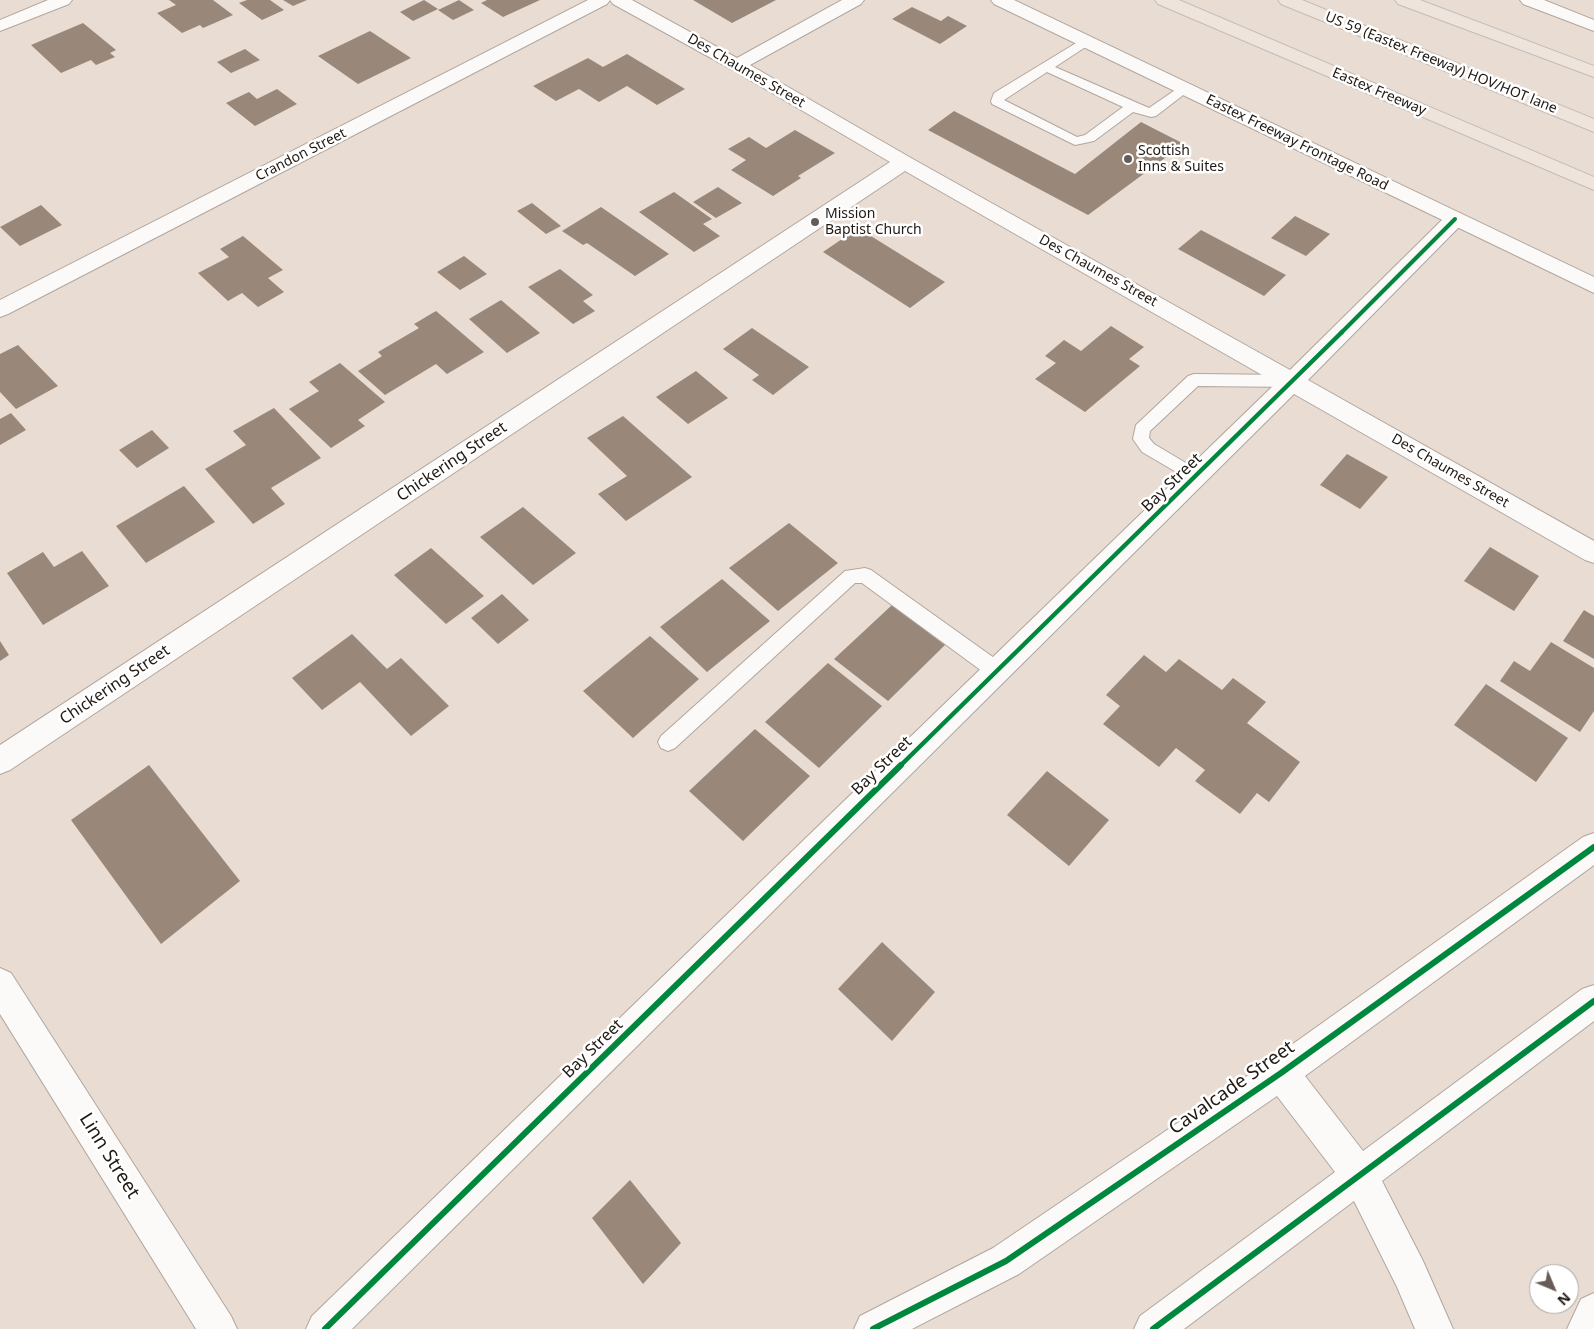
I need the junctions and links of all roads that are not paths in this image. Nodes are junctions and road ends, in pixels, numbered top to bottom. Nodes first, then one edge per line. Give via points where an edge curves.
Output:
1 (63, 0) edge
2 (601, 0) edge
3 (619, 0) edge
4 (855, 0) edge
5 (1000, 0) edge
6 (1164, 0) edge
7 (1287, 0) edge
8 (1404, 0) edge
9 (1529, 0) edge
10 (0, 26) edge
11 (1594, 26) edge
12 (1086, 41) junction
13 (737, 65) junction
14 (1046, 67) junction
15 (1594, 72) edge
16 (1185, 89) junction
17 (1132, 106) junction
18 (1594, 126) edge
19 (1495, 142) junction
20 (904, 162) junction
21 (1594, 184) edge
22 (1594, 195) edge
23 (1455, 219) junction
24 (1594, 286) edge
25 (0, 309) edge
26 (1293, 381) junction
27 (1195, 477) junction
28 (1585, 548) edge
29 (997, 671) junction
30 (668, 742) dead end
31 (0, 761) edge
32 (1594, 847) edge
33 (0, 984) edge
34 (1594, 1001) edge
35 (1281, 1073) junction
36 (1360, 1175) junction
37 (1594, 1312) edge
38 (218, 1329) edge
39 (325, 1329) edge
40 (873, 1329) edge
41 (1152, 1329) edge
42 (1434, 1329) edge
43 (1586, 1329) edge

1 - 10 street
2 - 25 street, Crandon Street
3 - 13 street, Des Chaumes Street
4 - 13 street
5 - 12 street, Eastex Freeway Frontage Road
6 - 19 highway, Eastex Freeway
7 - 18 highway, US 59 (Eastex Freeway) HOV/HOT lane
8 - 15 highway
9 - 11 street
12 - 14 lane
12 - 16 street, Eastex Freeway Frontage Road
13 - 20 street, Des Chaumes Street
14 - 17 lane
14 - 17 lane via 999,96 997,101 1074,141 1089,138
16 - 17 lane via 1151,113
16 - 23 street, Eastex Freeway Frontage Road
19 - 21 highway, Eastex Freeway
19 - 22 highway
20 - 26 street, Des Chaumes Street
20 - 31 street, Chickering Street
23 - 24 street, Eastex Freeway Frontage Road
23 - 26 street, Bay Street
26 - 27 street, Bay Street
26 - 27 lane via 1194,380 1142,429 1141,439 1148,448
26 - 28 street, Des Chaumes Street
27 - 29 street, Bay Street
29 - 30 lane via 864,575 851,576
29 - 39 street, Bay Street
32 - 35 street, Cavalcade Street
33 - 38 street, Linn Street
34 - 36 street
35 - 36 street
35 - 40 street, Cavalcade Street via 1006,1261
36 - 41 street
36 - 42 street
37 - 43 street

